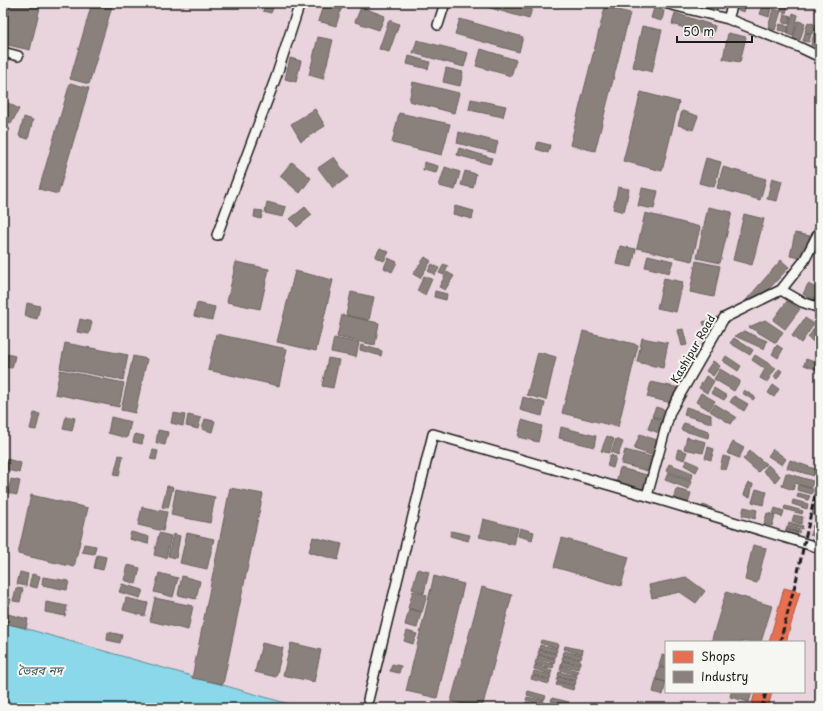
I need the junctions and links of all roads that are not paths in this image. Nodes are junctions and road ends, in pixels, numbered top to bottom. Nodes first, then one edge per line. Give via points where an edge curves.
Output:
1 (298, 3) edge
2 (444, 3) edge
3 (664, 3) edge
4 (733, 3) edge
5 (728, 19) junction
6 (438, 25) dead end
7 (3, 52) edge
8 (18, 56) dead end
9 (820, 57) edge
10 (820, 230) edge
11 (217, 235) dead end
12 (781, 290) junction
13 (820, 308) edge
14 (647, 496) junction
15 (820, 548) edge
16 (368, 700) dead end

1 - 11 street via 276,77
2 - 6 street
3 - 5 street
4 - 5 street
5 - 9 street
7 - 8 street
10 - 12 street, Kashipur Road via 804,261
12 - 13 street via 802,302
12 - 14 street, Kashipur Road via 724,318 670,412
14 - 15 street
14 - 16 street via 433,434

